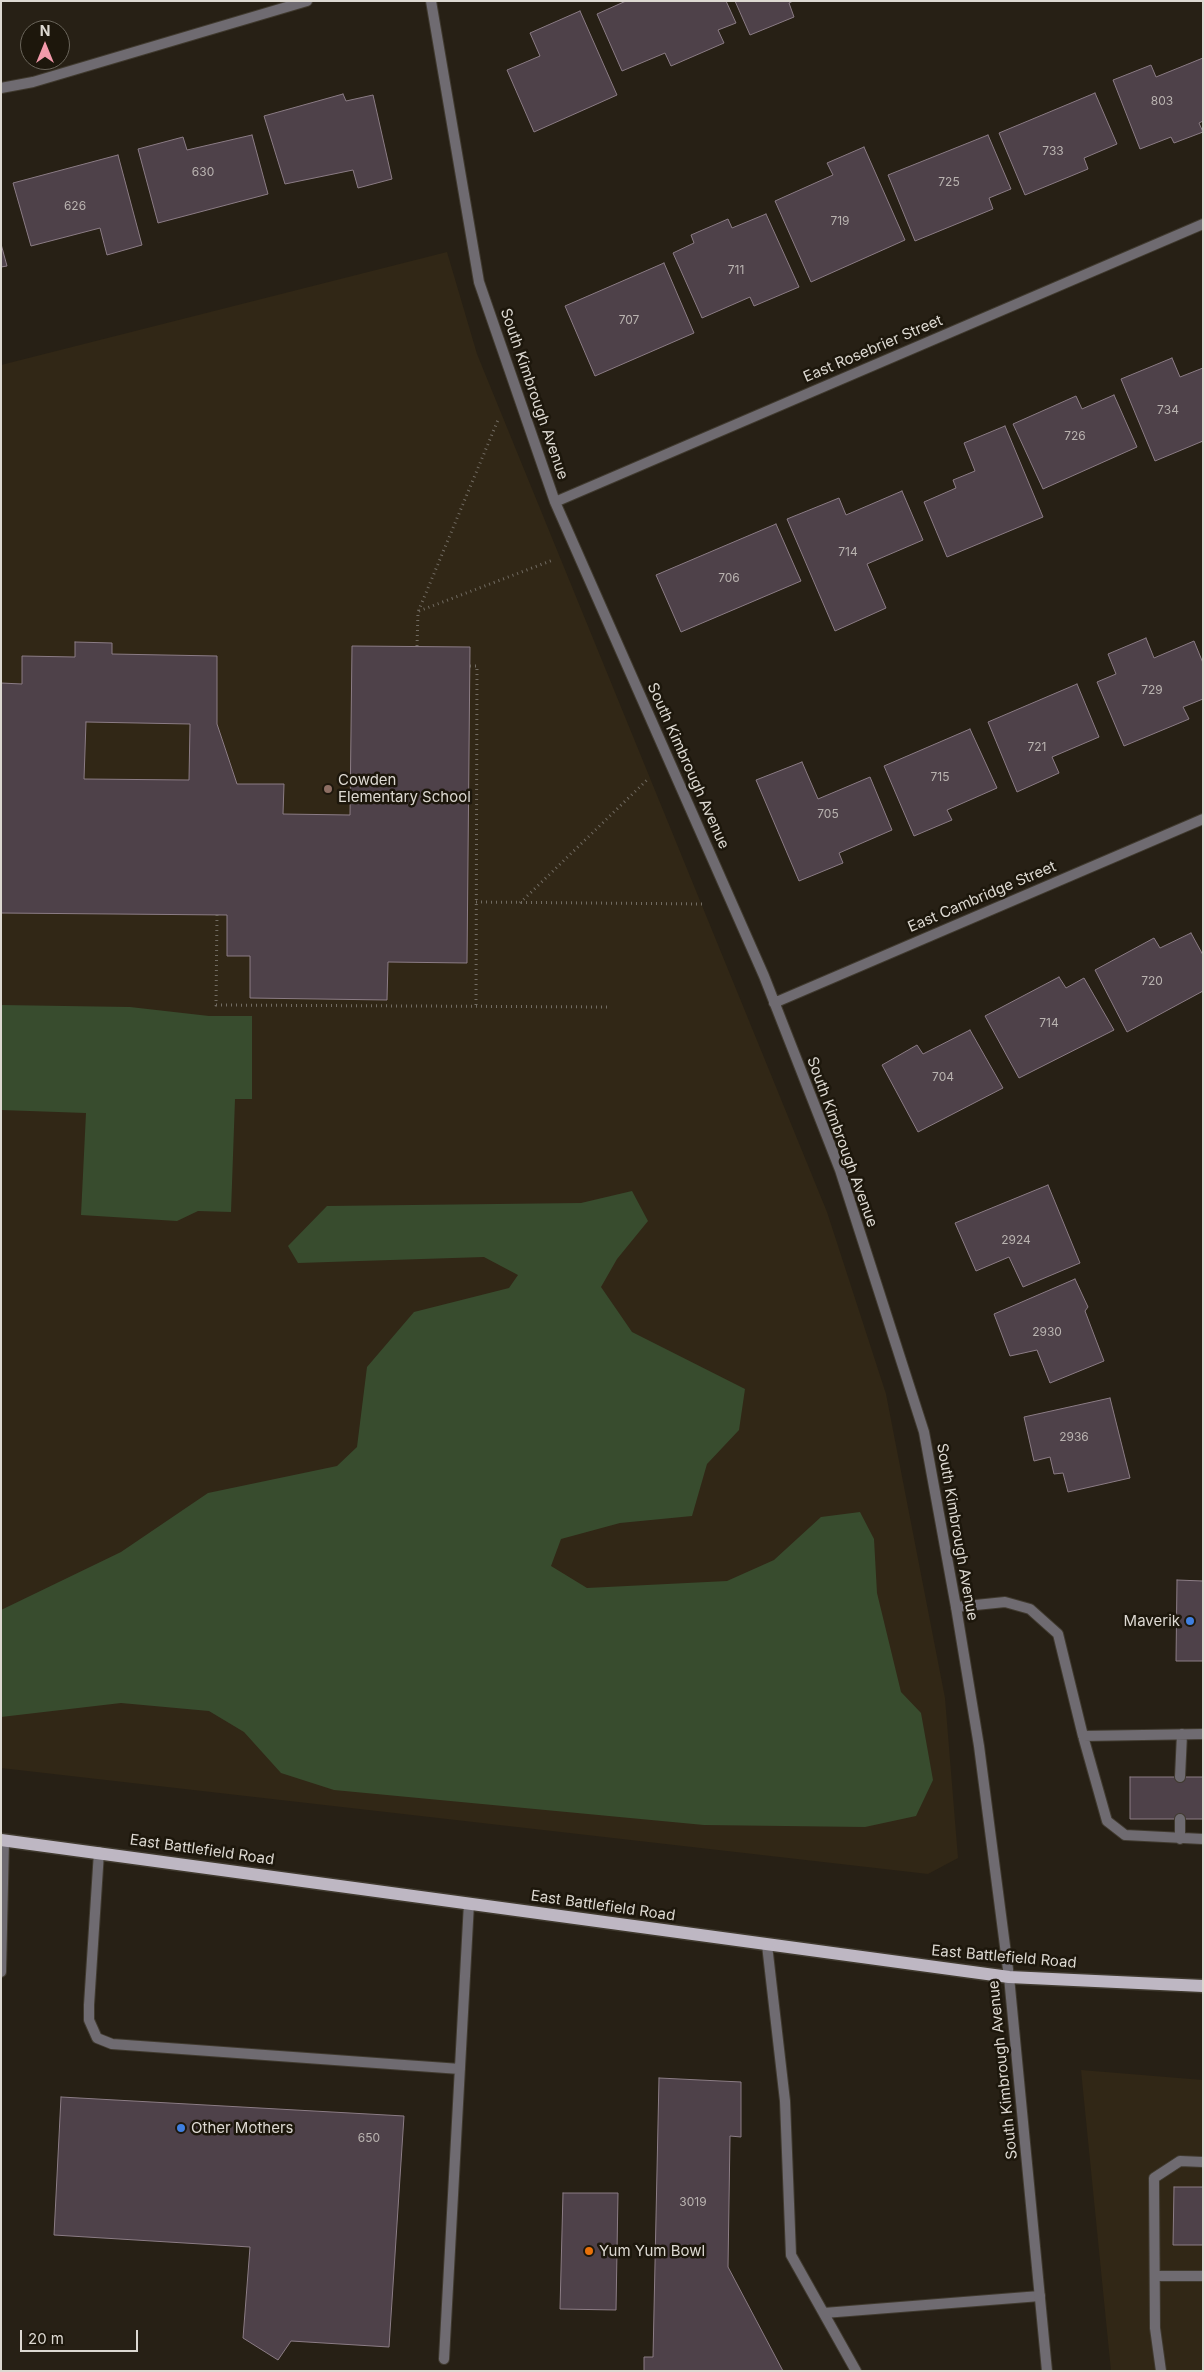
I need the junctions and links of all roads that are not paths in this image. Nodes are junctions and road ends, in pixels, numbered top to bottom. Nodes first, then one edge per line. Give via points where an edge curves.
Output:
1 (308, 1) edge
2 (431, 1) edge
3 (1, 88) edge
4 (1203, 224) edge
5 (555, 502) junction
6 (1203, 819) edge
7 (774, 1003) junction
8 (956, 1607) junction
9 (1182, 1734) junction
10 (1203, 1734) edge
11 (1083, 1736) junction
12 (1180, 1777) dead end
13 (1180, 1819) dead end
14 (1180, 1839) junction
15 (3, 1840) edge
16 (1203, 1840) edge
17 (99, 1852) junction
18 (469, 1903) junction
19 (766, 1945) junction
20 (1, 1972) edge
21 (1009, 1977) junction
22 (1203, 1986) edge
23 (460, 2069) junction
24 (1203, 2162) edge
25 (1155, 2276) junction
26 (1203, 2276) edge
27 (1040, 2296) junction
28 (824, 2313) junction
29 (444, 2359) dead end
30 (856, 2371) edge
31 (1047, 2371) edge
32 (1160, 2371) edge

1 - 3 street via 33,82
2 - 5 street, South Kimbrough Avenue via 479,282
4 - 5 street, East Rosebrier Street
5 - 7 street, South Kimbrough Avenue
6 - 7 street, East Cambridge Street
7 - 8 street, South Kimbrough Avenue via 840,1170 924,1432
8 - 11 street via 1005,1602 1030,1608 1058,1634
8 - 21 street, South Kimbrough Avenue via 979,1746
9 - 10 street
9 - 11 street
9 - 12 street
11 - 14 street via 1107,1821 1125,1834
13 - 14 street
14 - 16 street
15 - 17 main road, East Battlefield Road
15 - 20 street
17 - 18 main road, East Battlefield Road
17 - 23 street via 89,2005 89,2020 97,2038 112,2044
18 - 19 main road, East Battlefield Road
18 - 23 street
19 - 21 main road, East Battlefield Road
19 - 28 street via 785,2101 791,2255
21 - 22 main road, East Battlefield Road
21 - 27 street, South Kimbrough Avenue
23 - 29 street
24 - 25 street via 1180,2161 1154,2178
25 - 26 street
25 - 32 street via 1155,2328
27 - 28 street
27 - 31 street, South Kimbrough Avenue
28 - 30 street

